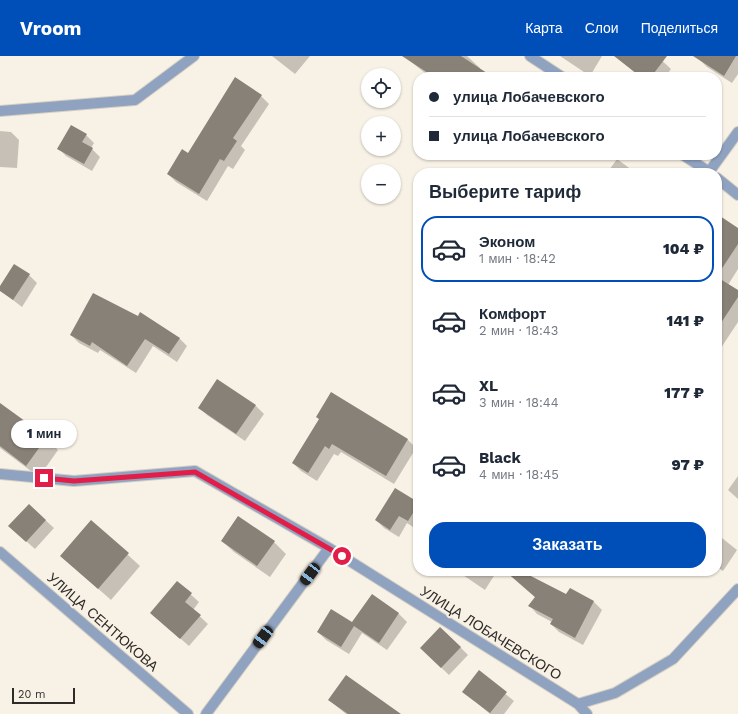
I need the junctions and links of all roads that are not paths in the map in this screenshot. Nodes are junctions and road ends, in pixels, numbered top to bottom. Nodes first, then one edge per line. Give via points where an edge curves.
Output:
1 (194, 56) edge
2 (530, 56) edge
3 (554, 72) edge
4 (0, 111) edge
5 (738, 132) edge
6 (722, 158) edge
7 (691, 160) edge
8 (703, 168) edge
9 (722, 182) edge
10 (738, 195) edge
11 (0, 474) edge
12 (329, 548) junction
13 (0, 552) edge
14 (738, 589) edge
15 (578, 704) junction
16 (188, 714) edge
17 (206, 714) edge
18 (587, 714) edge

1 - 4 street via 135,100
2 - 3 street
5 - 6 street
7 - 8 street
9 - 10 street
11 - 12 street, УЛИЦА ЛОБАЧЕВСКОГО via 74,481 195,472
12 - 15 street, УЛИЦА ЛОБАЧЕВСКОГО
12 - 17 street
13 - 16 street, УЛИЦА СЕНТЮКОВА
14 - 15 street via 673,659 615,693
15 - 18 street, УЛИЦА ЛОБАЧЕВСКОГО

